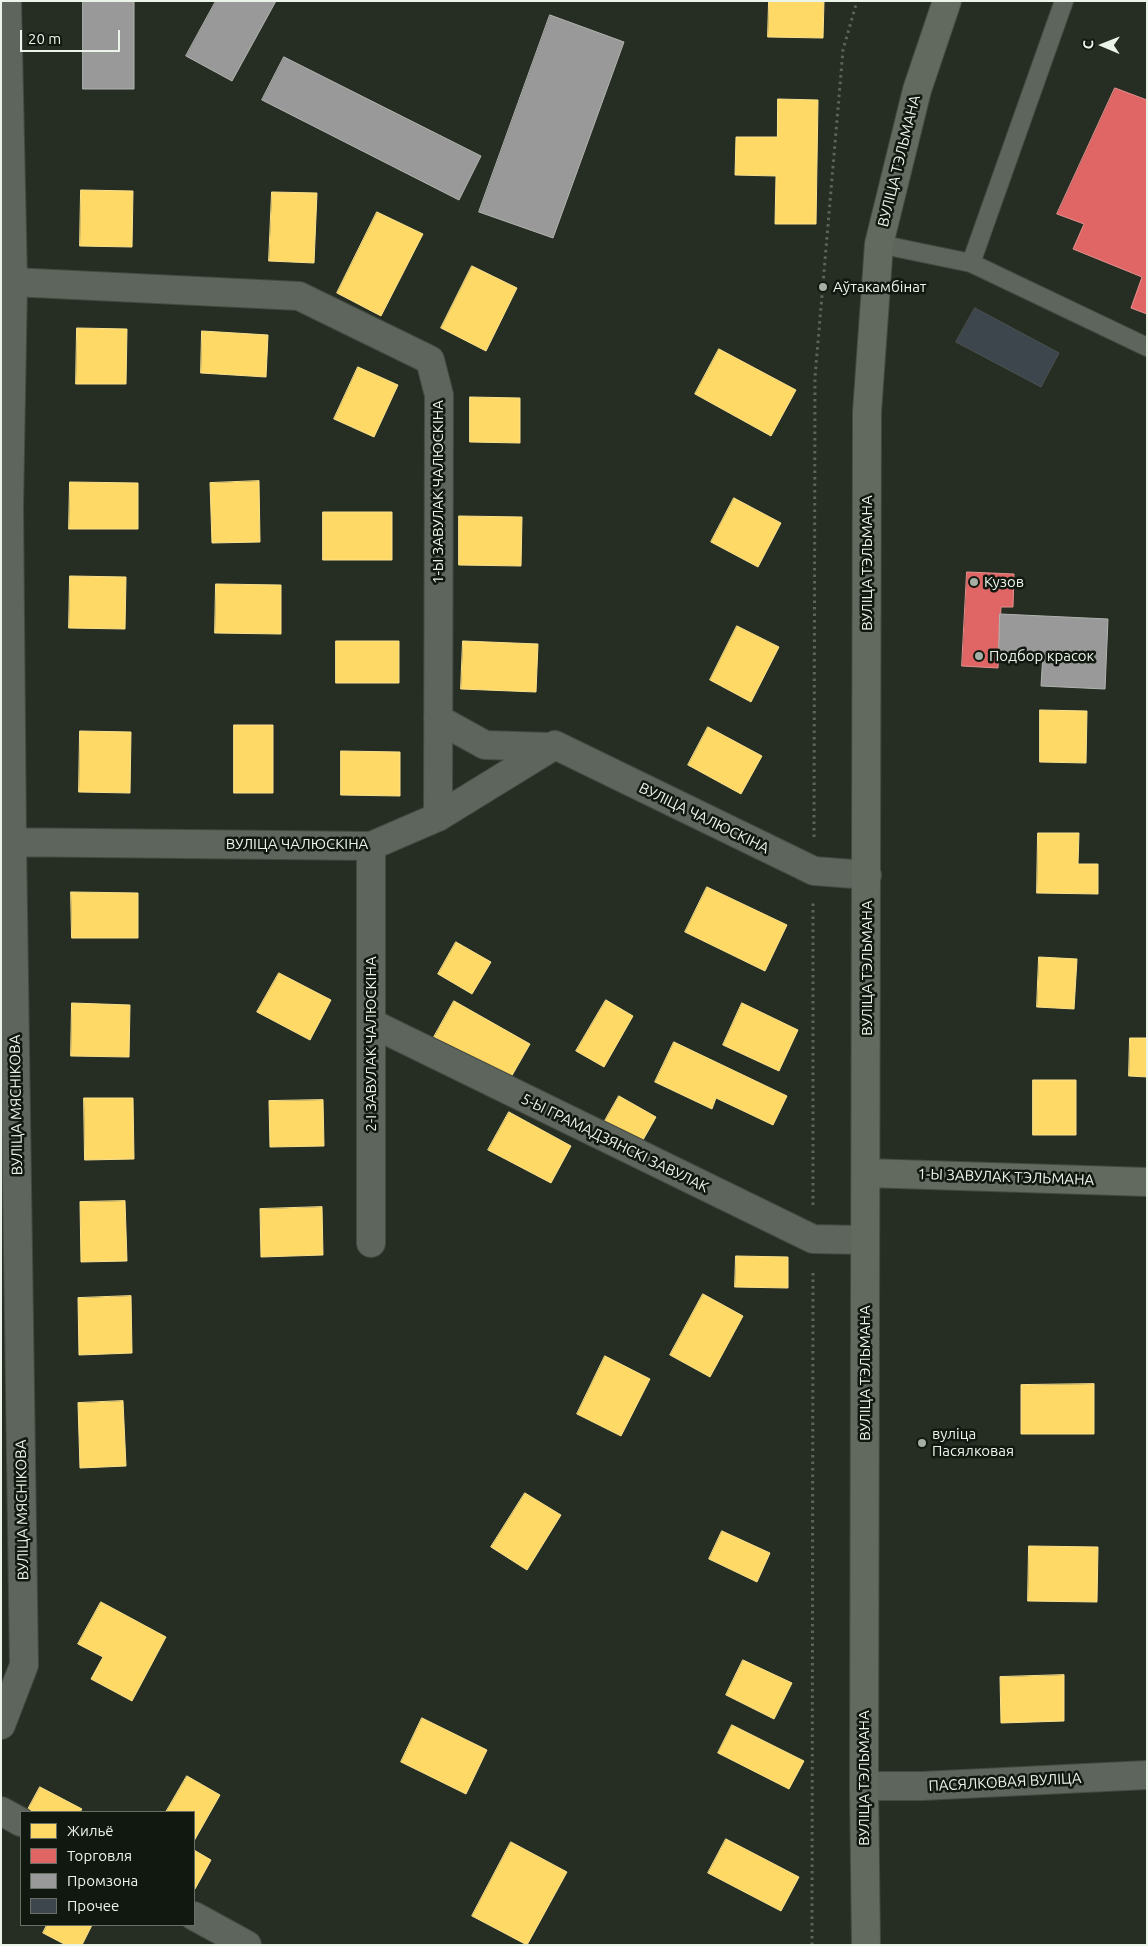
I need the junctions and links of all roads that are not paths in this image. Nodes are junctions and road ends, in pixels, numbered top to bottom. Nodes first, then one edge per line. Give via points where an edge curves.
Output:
1 (8, 1) edge
2 (947, 1) edge
3 (1064, 1) edge
4 (879, 244) junction
5 (971, 263) junction
6 (13, 282) junction
7 (1147, 347) edge
8 (5, 506) edge
9 (438, 719) junction
10 (550, 747) junction
11 (438, 817) junction
12 (6, 842) edge
13 (371, 846) junction
14 (867, 875) junction
15 (371, 1023) junction
16 (866, 1172) junction
17 (1147, 1182) edge
18 (865, 1240) junction
19 (371, 1244) dead end
20 (1, 1725) edge
21 (1147, 1775) edge
22 (864, 1786) junction
23 (1, 1811) edge
24 (20, 1821) edge
25 (195, 1917) edge
26 (247, 1945) edge
27 (866, 1945) edge

1 - 6 street, ВУЛІЦА МЯСНІКОВА
2 - 4 main road, ВУЛІЦА ТЭЛЬМАНА via 917,90
3 - 5 lane
4 - 5 lane
4 - 14 main road, ВУЛІЦА ТЭЛЬМАНА via 867,412
5 - 7 lane
6 - 8 street, ВУЛІЦА МЯСНІКОВА
6 - 9 street, 1-Ы ЗАВУЛАК ЧАЛЮСКІНА via 299,296 430,360 439,395
8 - 12 street, ВУЛІЦА МЯСНІКОВА
9 - 10 street via 485,744
9 - 11 street, 1-Ы ЗАВУЛАК ЧАЛЮСКІНА
10 - 11 street, ВУЛІЦА ЧАЛЮСКІНА
10 - 14 street, ВУЛІЦА ЧАЛЮСКІНА via 555,745 814,871
11 - 13 street, ВУЛІЦА ЧАЛЮСКІНА
12 - 13 street, ВУЛІЦА ЧАЛЮСКІНА
12 - 20 street, ВУЛІЦА МЯСНІКОВА via 24,1665
13 - 15 street, 2-І ЗАВУЛАК ЧАЛЮСКІНА
14 - 16 main road, ВУЛІЦА ТЭЛЬМАНА
15 - 18 street, 5-Ы ГРАМАДЗЯНСКІ ЗАВУЛАК via 813,1240
15 - 19 street, 2-І ЗАВУЛАК ЧАЛЮСКІНА
16 - 17 main road, 1-Ы ЗАВУЛАК ТЭЛЬМАНА
16 - 18 main road, ВУЛІЦА ТЭЛЬМАНА
18 - 22 main road, ВУЛІЦА ТЭЛЬМАНА
21 - 22 street, ПАСЯЛКОВАЯ ВУЛІЦА
22 - 27 main road, ВУЛІЦА ТЭЛЬМАНА
23 - 24 street
25 - 26 street

